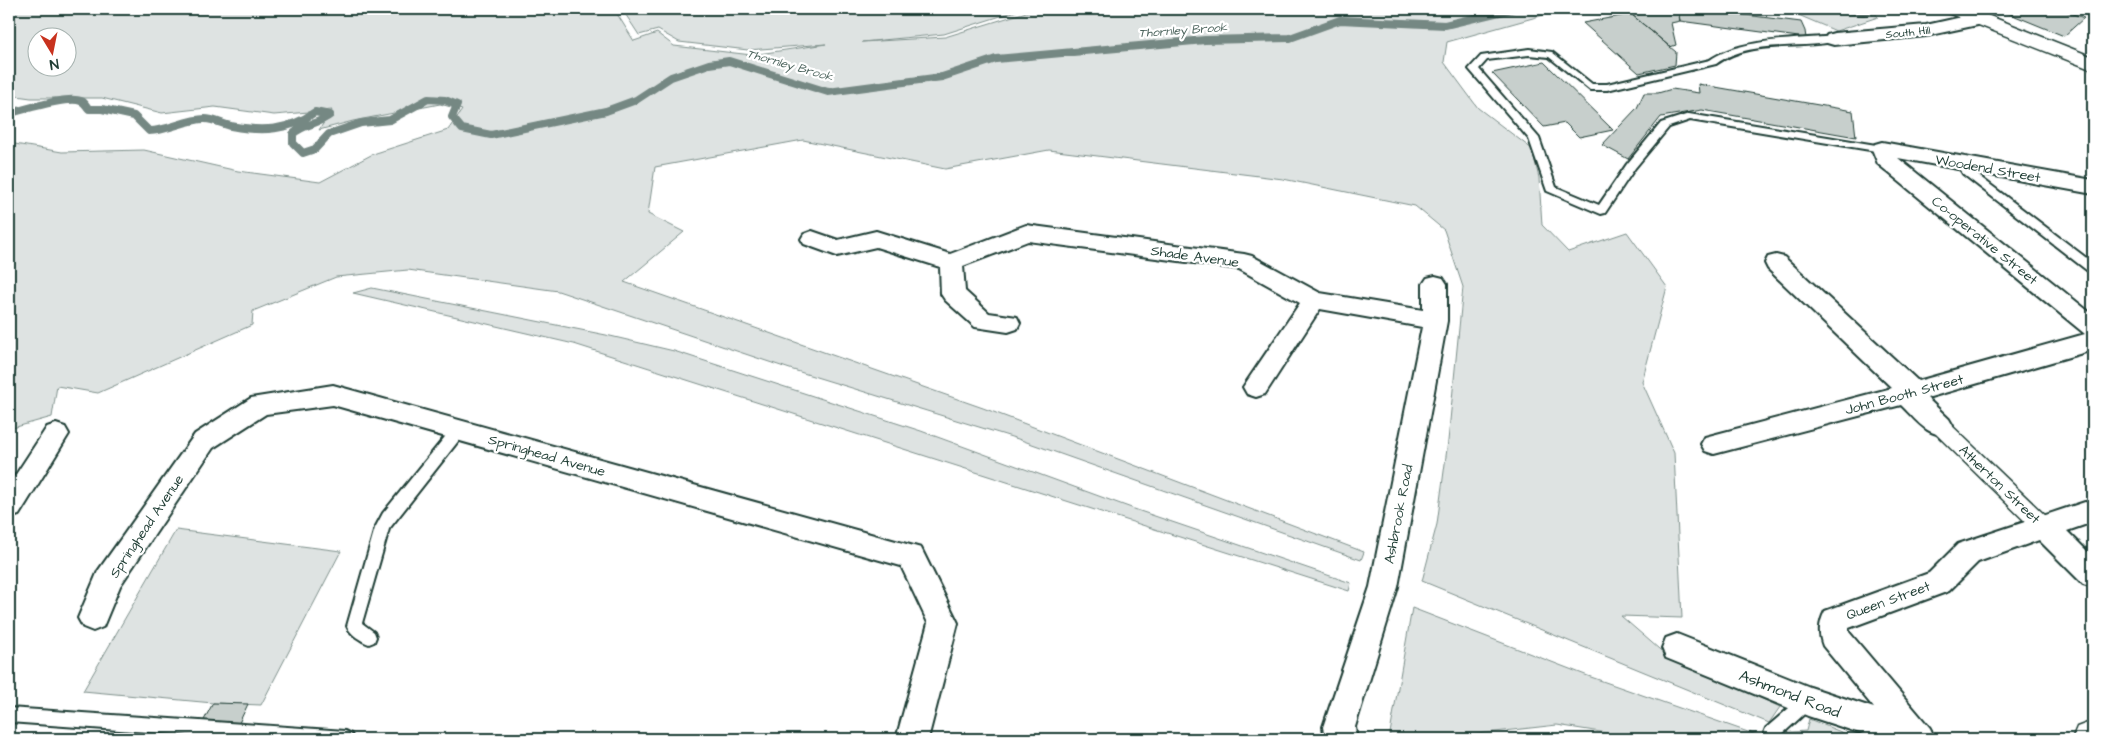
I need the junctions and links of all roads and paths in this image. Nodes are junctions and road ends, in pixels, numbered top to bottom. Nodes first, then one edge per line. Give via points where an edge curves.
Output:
1 (1955, 9) edge
2 (2090, 9) edge
3 (2093, 10) edge
4 (1980, 18) junction
5 (1834, 39) joint
6 (2093, 64) edge
7 (1882, 149) junction
8 (1960, 162) junction
9 (2093, 186) edge
10 (812, 239) dead end
11 (951, 262) junction
12 (1776, 263) dead end
13 (2093, 269) edge
14 (1435, 284) dead end
15 (1314, 300) junction
16 (1435, 321) junction
17 (1008, 323) dead end
18 (2093, 328) edge
19 (2093, 341) edge
20 (1256, 386) dead end
21 (1910, 393) junction
22 (1940, 426) joint
23 (458, 431) junction
24 (56, 434) dead end
25 (1714, 444) dead end
26 (9, 507) edge
27 (2089, 512) edge
28 (2044, 527) junction
29 (2093, 575) edge
30 (93, 618) dead end
31 (369, 637) dead end
32 (1677, 648) dead end
33 (1808, 701) junction
34 (9, 715) edge
35 (1912, 732) edge
36 (1772, 733) dead end
37 (2093, 738) edge
38 (345, 739) edge
39 (912, 739) edge
40 (1341, 739) edge
41 (2089, 739) edge

1 - 4 street
2 - 3 lane
4 - 5 street, South Hill via 1959,26 1914,33
4 - 6 street
5 - 7 lane via 1744,48 1712,62 1607,87 1590,87 1552,55 1529,52 1484,58 1474,68 1534,138 1551,189 1602,210 1631,166 1665,125 1689,117
7 - 8 street, Woodend Street
7 - 18 street, Co-operative Street via 1885,158
8 - 9 street, Woodend Street
8 - 13 lane via 1967,172
10 - 11 street via 837,248 876,238
11 - 15 street, Shade Avenue via 1026,233 1244,262
11 - 17 street via 953,294 983,321
12 - 21 street, Atherton Street
14 - 16 street, Ashbrook Road
15 - 16 street, Shade Avenue
15 - 20 street
16 - 40 street, Ashbrook Road via 1384,587 1339,726
19 - 21 street, John Booth Street
21 - 22 street, Atherton Street
21 - 25 street, John Booth Street
22 - 28 street, Atherton Street
23 - 30 street, Springhead Avenue via 333,395 260,404 204,441 108,580
23 - 31 lane via 382,528 354,626
23 - 39 street, Springhead Avenue via 911,556 943,623
24 - 26 street
27 - 28 street, Queen Street
28 - 29 street, Atherton Street
28 - 35 street, Queen Street via 1968,553 1939,582 1836,620 1834,636
32 - 33 street, Ashmond Road
33 - 35 street, Ashmond Road via 1883,726
33 - 36 lane
34 - 38 lane
37 - 41 street

